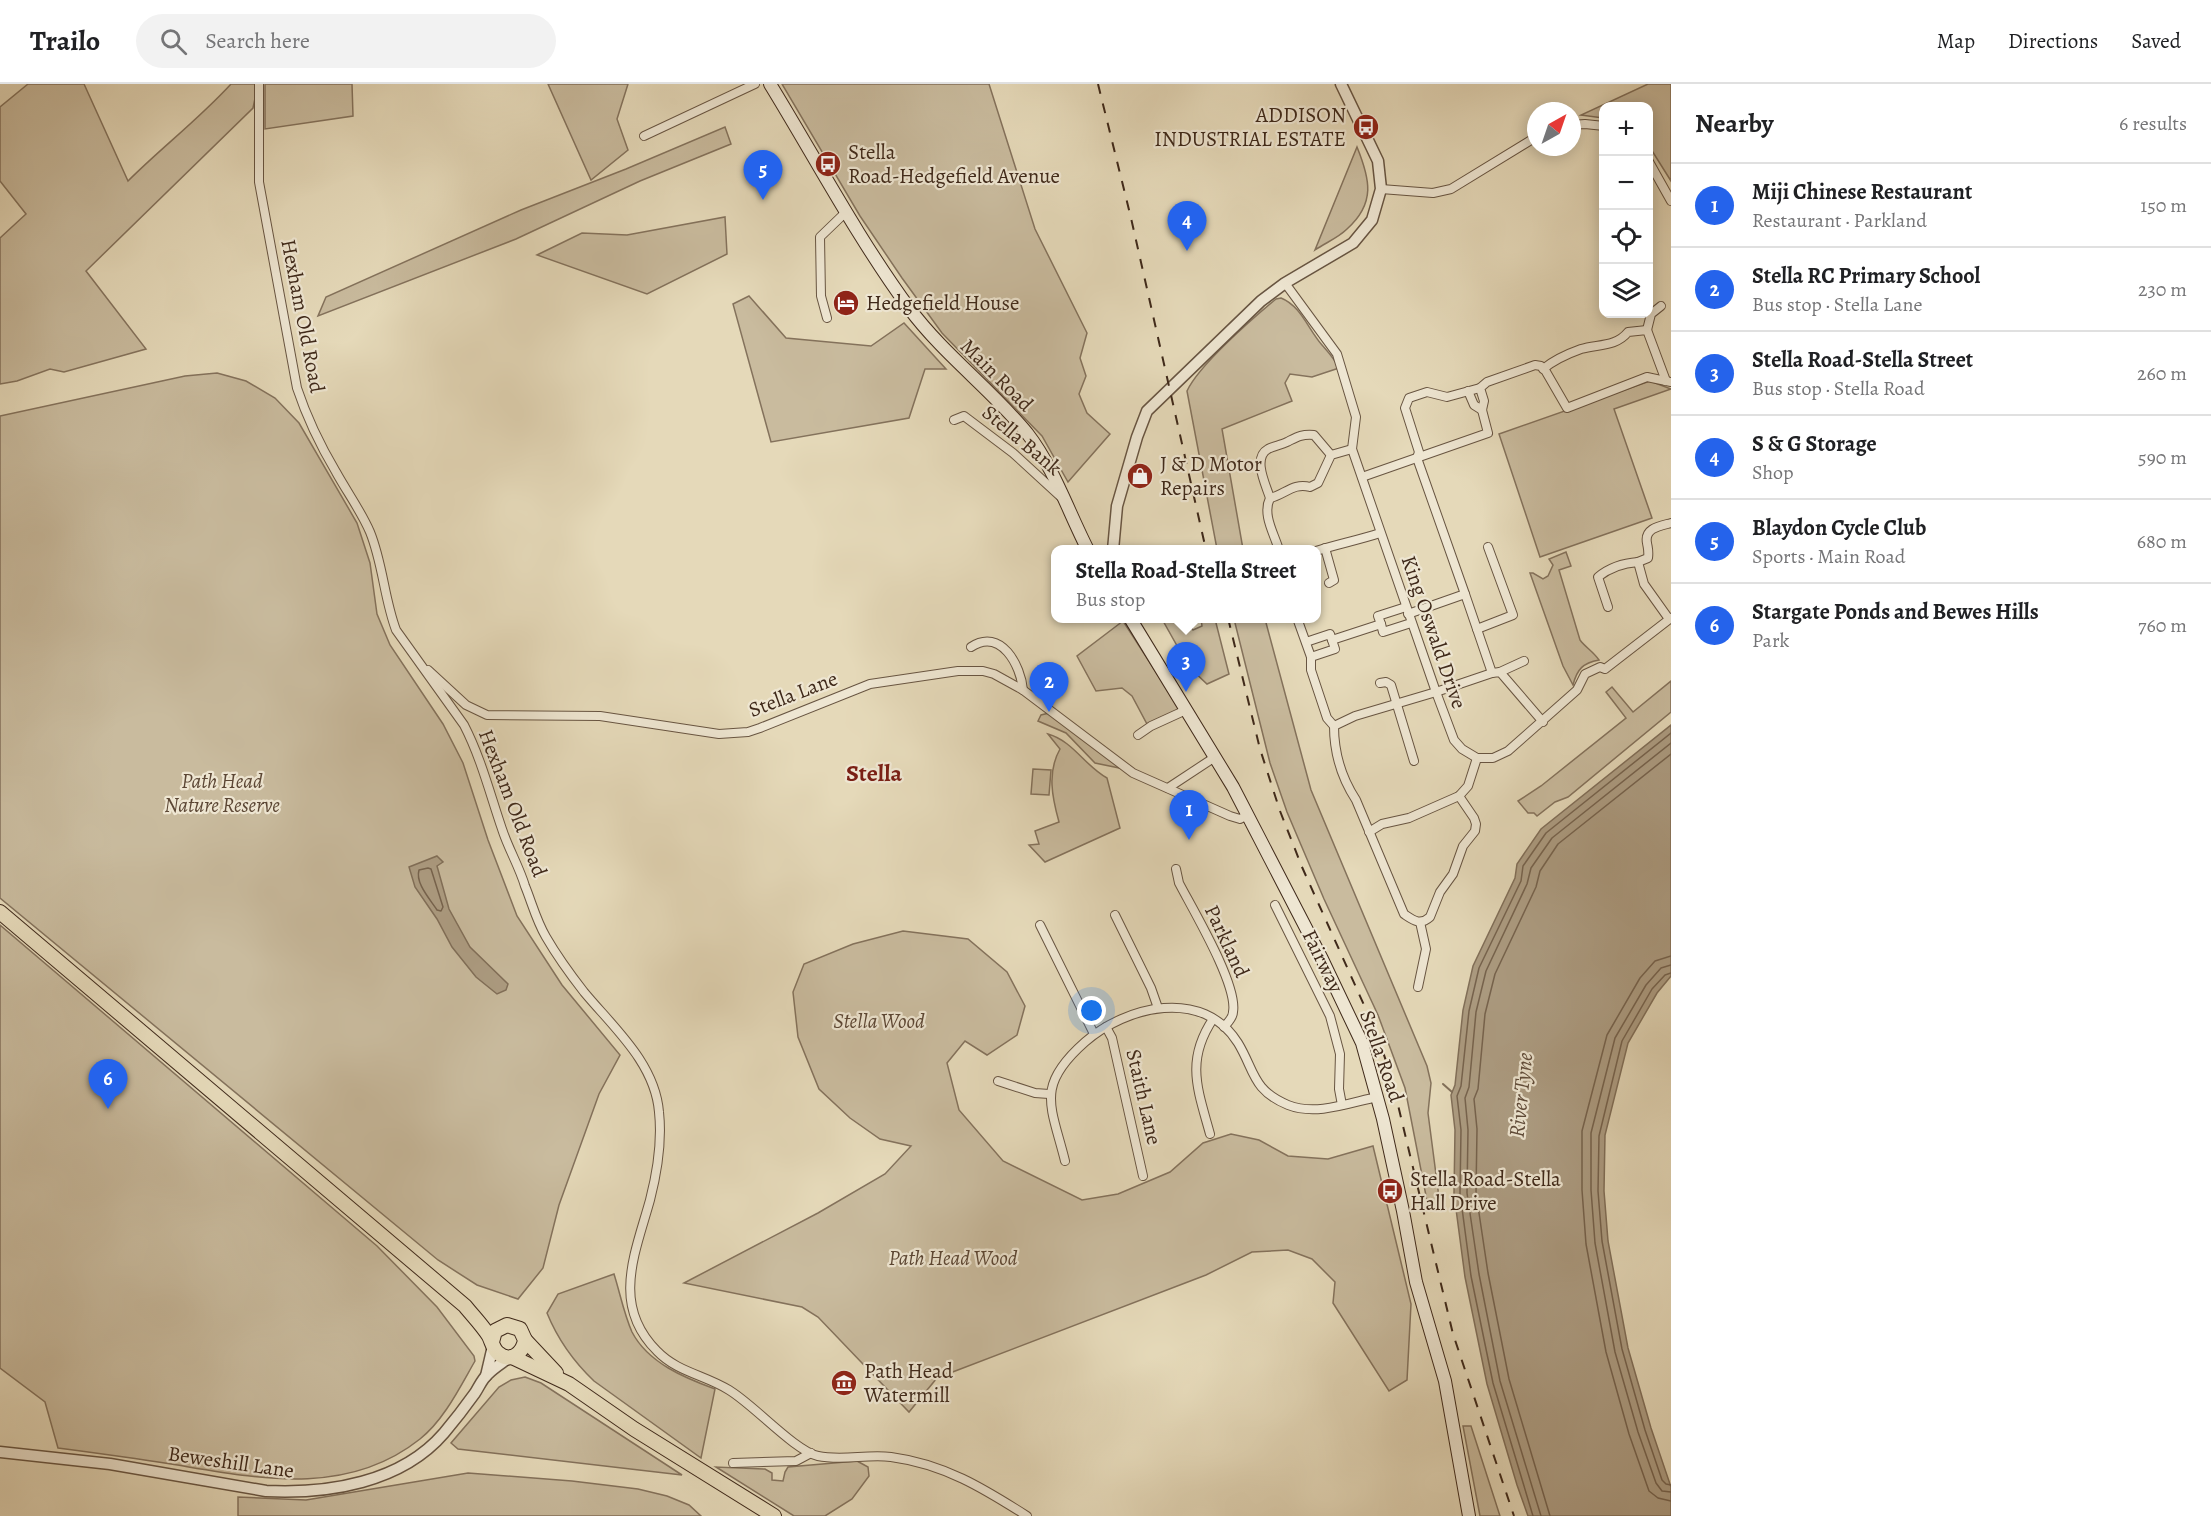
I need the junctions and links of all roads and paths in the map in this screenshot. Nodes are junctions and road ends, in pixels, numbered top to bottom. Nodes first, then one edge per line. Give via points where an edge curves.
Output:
1 (259, 84) edge
2 (755, 84) edge
3 (770, 84) edge
4 (1341, 84) edge
5 (1581, 124) edge
6 (1599, 125) edge
7 (644, 136) dead end
8 (1527, 143) edge
9 (1653, 169) edge
10 (1381, 189) junction
11 (1671, 201) edge
12 (846, 212) junction
13 (1285, 283) junction
14 (1662, 306) dead end
15 (827, 318) dead end
16 (1647, 330) junction
17 (1543, 369) junction
18 (1668, 381) edge
19 (1480, 387) junction
20 (1468, 391) junction
21 (1482, 410) junction
22 (954, 420) dead end
23 (1352, 449) junction
24 (1331, 455) junction
25 (1417, 458) junction
26 (1362, 477) junction
27 (1270, 498) junction
28 (1064, 500) junction
29 (1671, 523) edge
30 (1380, 533) junction
31 (1086, 545) edge
32 (1113, 545) edge
33 (1278, 545) edge
34 (1488, 547) dead end
35 (1321, 550) edge
36 (1638, 562) junction
37 (1329, 583) dead end
38 (1465, 594) junction
39 (1608, 607) dead end
40 (1408, 615) junction
41 (1670, 619) edge
42 (1133, 623) edge
43 (1299, 623) edge
44 (1381, 624) junction
45 (1477, 629) junction
46 (1332, 640) junction
47 (1306, 642) junction
48 (971, 647) dead end
49 (1311, 657) junction
50 (416, 659) junction
51 (1524, 661) dead end
52 (1496, 672) junction
53 (1380, 683) dead end
54 (1023, 690) junction
55 (1436, 692) junction
56 (1398, 703) junction
57 (474, 709) junction
58 (1186, 710) junction
59 (1543, 722) junction
60 (464, 725) junction
61 (1334, 726) junction
62 (1138, 735) dead end
63 (1215, 757) junction
64 (1477, 758) junction
65 (1414, 761) dead end
66 (1168, 788) junction
67 (1459, 796) junction
68 (1248, 815) junction
69 (1369, 832) junction
70 (1176, 869) dead end
71 (1275, 904) dead end
72 (0, 912) edge
73 (1114, 915) dead end
74 (1420, 922) junction
75 (1040, 925) dead end
76 (1418, 987) dead end
77 (1158, 1008) junction
78 (1213, 1019) junction
79 (1106, 1027) junction
80 (1224, 1027) junction
81 (1094, 1034) junction
82 (998, 1081) dead end
83 (1049, 1094) junction
84 (1377, 1097) junction
85 (1342, 1105) junction
86 (1210, 1134) dead end
87 (1065, 1161) dead end
88 (1143, 1176) dead end
89 (465, 1306) junction
90 (505, 1325) junction
91 (525, 1340) junction
92 (492, 1344) junction
93 (511, 1357) junction
94 (486, 1376) junction
95 (569, 1384) junction
96 (0, 1452) edge
97 (811, 1453) junction
98 (732, 1464) dead end
99 (774, 1516) edge
100 (1027, 1516) edge
101 (1468, 1516) edge

1 - 50 street, Hexham Old Road via 259,182 297,388 315,435 369,530 382,569 389,614 400,639
2 - 7 street
3 - 12 main road, Main Road
4 - 10 street via 1378,161
5 - 6 street
8 - 10 street via 1451,189 1433,193
9 - 11 street
10 - 13 street via 1372,220 1353,243
12 - 15 street via 820,237 821,296
12 - 28 main road, Main Road via 889,280 933,338 1027,434
13 - 23 street, King Oswald Drive via 1337,354 1356,417
13 - 32 street via 1154,403 1142,420 1117,506
14 - 16 street via 1651,314
16 - 17 street via 1628,332 1614,343 1582,349
16 - 18 street
17 - 18 street via 1567,408 1647,377
17 - 19 street via 1535,365
19 - 20 street
19 - 21 street
20 - 21 street via 1473,405
20 - 25 street via 1446,397 1427,392 1409,398 1404,408 1419,452
21 - 25 street via 1488,433
22 - 28 street, Stella Bank via 964,416 1013,453
23 - 24 street
23 - 26 street, King Oswald Drive
24 - 27 street via 1318,483 1288,489 1282,496
24 - 27 street via 1314,435 1302,434 1266,450 1260,464
25 - 26 street
25 - 38 street
26 - 30 street, King Oswald Drive
27 - 33 street via 1267,514
28 - 31 main road, Main Road
29 - 36 street via 1647,534 1648,558
30 - 35 street
30 - 40 street, King Oswald Drive
34 - 45 street via 1513,615
35 - 37 street via 1334,580
36 - 39 street via 1598,577
36 - 41 street via 1644,584
38 - 40 street
38 - 45 street
40 - 44 street via 1383,632
40 - 44 street via 1378,616
40 - 55 street, King Oswald Drive
41 - 59 street via 1605,669 1585,674 1577,690
42 - 58 main road, Stella Road
43 - 47 street
44 - 46 street
45 - 52 street
46 - 47 street via 1330,634
46 - 49 street via 1335,650
47 - 49 street
48 - 54 street via 986,642 1004,648 1016,662
49 - 61 street via 1311,670 1327,718
50 - 57 street, Stella Lane
50 - 60 street, Hexham Old Road
51 - 52 street
52 - 55 street
52 - 59 street
53 - 56 street via 1391,685
54 - 57 street, Stella Lane via 994,674 974,670 883,681 748,732 719,734 600,716 487,715
54 - 66 street, Stella Lane via 1133,773
55 - 56 street
55 - 64 street, King Oswald Drive via 1454,740
56 - 61 street
56 - 65 street
57 - 60 street
58 - 62 street
58 - 63 main road, Stella Road
59 - 64 street via 1508,751 1493,758
60 - 97 street, Hexham Old Road via 535,917 583,990 637,1055 656,1093 660,1124 655,1174 635,1249 630,1287 637,1324 664,1358 735,1394
61 - 69 street via 1334,748
63 - 66 street
63 - 68 main road, Stella Road
64 - 67 street via 1468,786
66 - 68 street, Stella Lane via 1236,818
67 - 69 street
67 - 74 street via 1474,818 1475,831 1463,846 1430,917
68 - 84 main road, Stella Road via 1362,1043
69 - 74 street via 1404,914
70 - 80 street, Parkland via 1233,999 1232,1016
71 - 85 street, Fairway via 1330,1016 1340,1054
72 - 89 main road
73 - 77 street
74 - 76 street via 1426,949
75 - 81 street
77 - 78 street via 1190,1010
77 - 79 street
78 - 80 street
78 - 86 street via 1197,1056 1198,1088
79 - 81 street
79 - 88 street, Staith Lane via 1112,1038
80 - 85 street via 1237,1042 1256,1082 1278,1100 1297,1108
81 - 83 street via 1056,1076
82 - 83 street via 1035,1094
83 - 87 street
84 - 85 street
84 - 101 main road, Stella Road via 1416,1282 1445,1381
89 - 90 main road
89 - 92 main road
90 - 91 main road via 520,1329
90 - 92 main road via 495,1331
91 - 93 main road via 521,1351
91 - 95 main road
92 - 93 main road via 499,1355
92 - 94 street, Beweshill Lane
93 - 94 street, Beweshill Lane
93 - 95 main road
94 - 96 street, Beweshill Lane via 454,1421 421,1455 398,1469 333,1488 266,1491 110,1464
95 - 99 main road
97 - 98 street via 777,1466
97 - 100 street via 828,1457 889,1457 932,1467 971,1482

